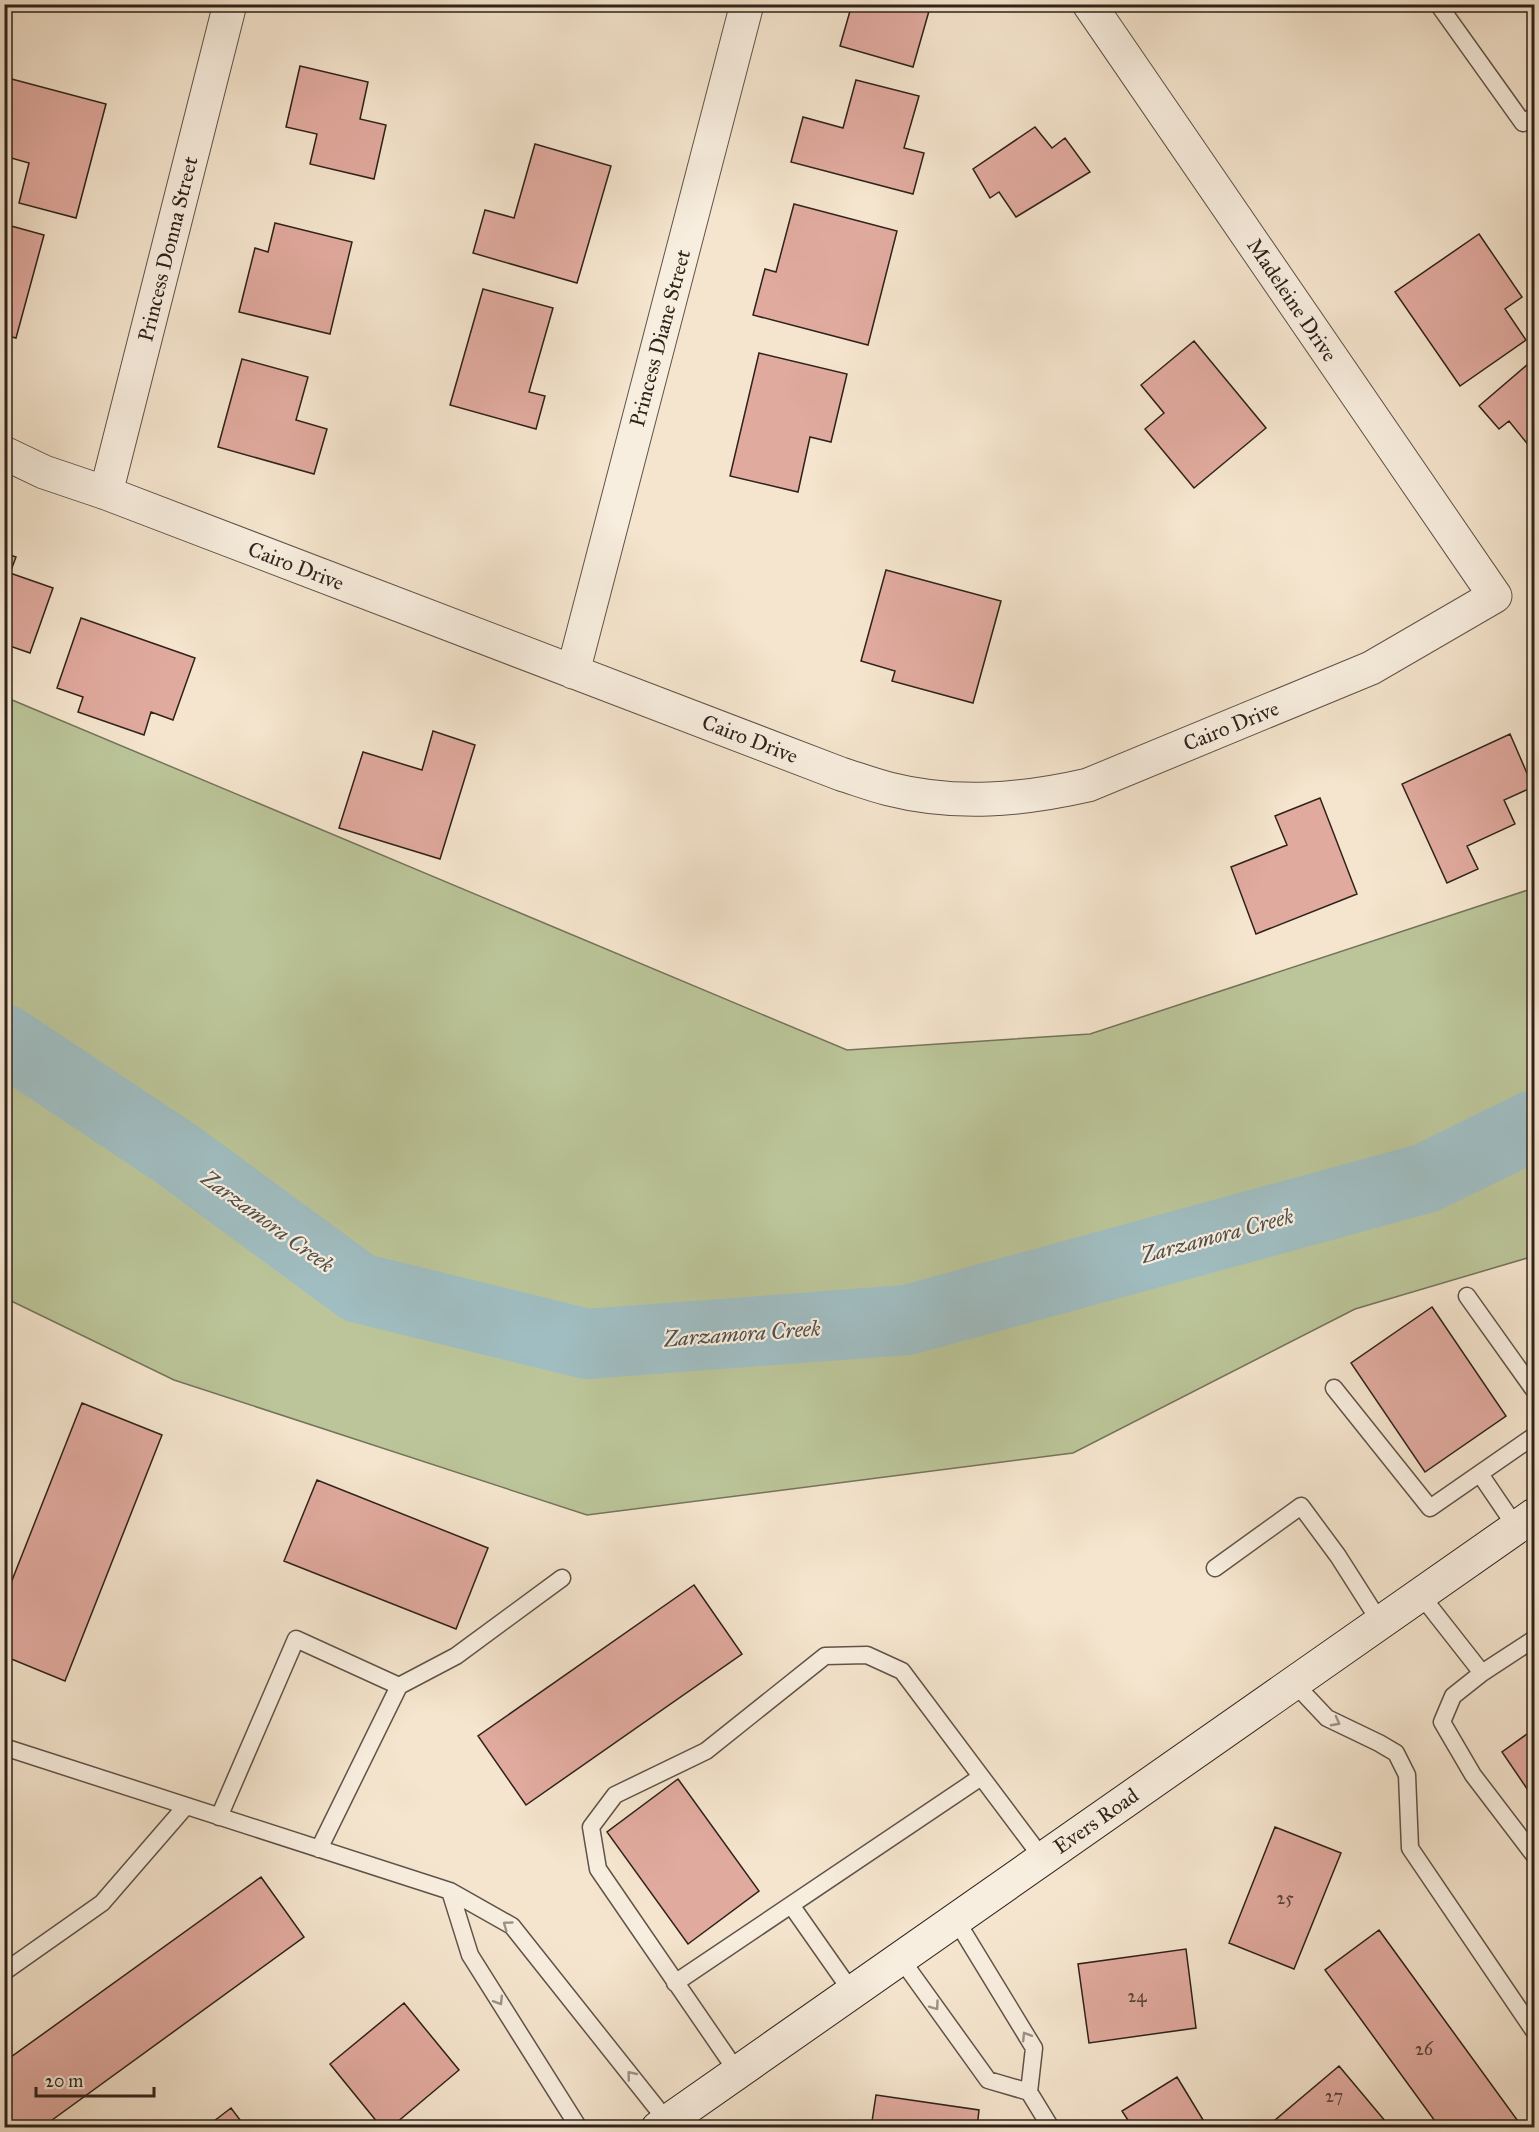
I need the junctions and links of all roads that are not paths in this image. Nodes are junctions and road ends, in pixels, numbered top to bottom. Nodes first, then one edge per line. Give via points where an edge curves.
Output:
1 (230, 4) edge
2 (747, 4) edge
3 (1089, 4) edge
4 (1438, 4) edge
5 (1534, 116) edge
6 (4, 453) edge
7 (106, 493) junction
8 (1495, 596) joint
9 (573, 672) junction
10 (1467, 1296) dead end
11 (1334, 1388) dead end
12 (1534, 1390) edge
13 (1534, 1436) edge
14 (1480, 1474) junction
15 (1525, 1521) edge
16 (1215, 1568) dead end
17 (562, 1578) dead end
18 (1420, 1594) junction
19 (1380, 1622) junction
20 (1534, 1638) edge
21 (1482, 1673) junction
22 (1293, 1682) junction
23 (399, 1686) junction
24 (4, 1747) edge
25 (981, 1777) junction
26 (186, 1806) junction
27 (219, 1817) junction
28 (319, 1850) junction
29 (1534, 1855) edge
30 (1042, 1859) junction
31 (450, 1891) junction
32 (791, 1905) junction
33 (956, 1920) junction
34 (900, 1959) junction
35 (4, 1972) edge
36 (675, 1983) junction
37 (852, 1992) junction
38 (1534, 2031) edge
39 (738, 2073) junction
40 (1029, 2092) junction
41 (662, 2124) edge
42 (579, 2127) edge
43 (1051, 2127) edge

1 - 7 street, Princess Donna Street
2 - 9 street, Princess Diane Street
3 - 8 street, Madeleine Drive
4 - 5 lane via 1523,123
6 - 7 street, Cairo Drive via 44,472
7 - 9 street, Cairo Drive
8 - 9 street, Cairo Drive via 1371,668 1088,785 1009,799 949,798 889,789
10 - 12 lane
11 - 14 lane via 1430,1508
13 - 14 lane
14 - 15 lane
15 - 18 street, Evers Road
16 - 19 lane via 1301,1506
17 - 23 lane via 456,1656
18 - 19 street, Evers Road
18 - 21 lane
19 - 22 street, Evers Road
20 - 21 lane
21 - 29 lane via 1453,1696 1442,1722 1473,1775
22 - 30 street, Evers Road
22 -> 38 lane via 1327,1718 1396,1753 1407,1775 1410,1848
23 - 27 lane via 296,1639
23 - 28 lane
24 - 26 lane
25 - 30 lane
25 - 32 lane
25 - 36 lane via 902,1671 867,1655 825,1656 706,1751 615,1795 591,1827 598,1869
26 - 27 lane
26 - 35 lane via 102,1903
27 - 28 lane
28 - 31 lane
30 - 33 street, Evers Road
41 -> 31 lane via 512,1926
31 -> 42 lane via 470,1955
32 - 36 lane
32 - 37 lane
33 - 34 street, Evers Road
40 -> 33 lane via 1034,2048
34 - 37 street, Evers Road
34 -> 40 lane via 988,2080
36 - 39 lane
37 - 39 street, Evers Road
39 - 41 street, Evers Road
40 - 43 lane

